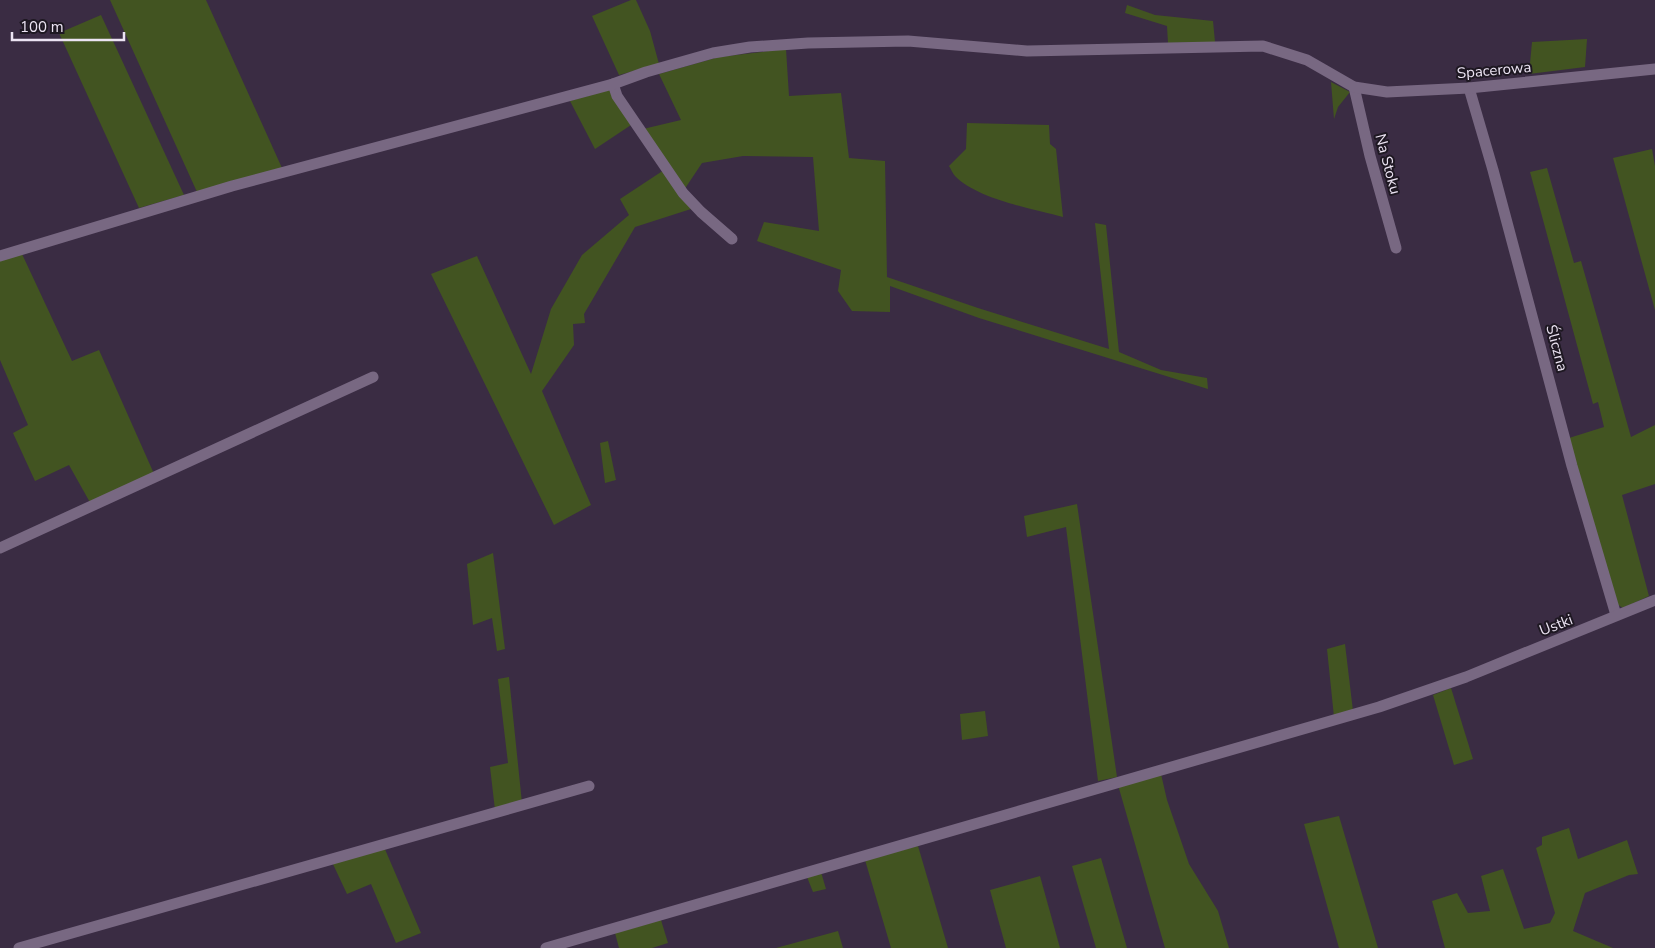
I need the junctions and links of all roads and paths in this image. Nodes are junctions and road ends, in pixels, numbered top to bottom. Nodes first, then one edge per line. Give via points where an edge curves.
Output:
1 (1655, 69) edge
2 (613, 84) junction
3 (1354, 87) junction
4 (1469, 88) junction
5 (732, 238) dead end
6 (1396, 248) dead end
7 (0, 256) edge
8 (373, 378) dead end
9 (0, 548) edge
10 (1655, 600) edge
11 (1616, 615) junction
12 (589, 786) dead end
13 (19, 948) edge
14 (546, 948) edge

1 - 4 street, Spacerowa
2 - 3 street, Spacerowa via 714,53 750,47 908,42 1027,52 1263,46 1307,60
2 - 5 street via 617,96 683,193
2 - 7 street, Spacerowa via 232,186
3 - 4 street, Spacerowa via 1387,92
3 - 6 street, Na Stoku
4 - 11 street, Śliczna
8 - 9 street
10 - 11 street, Ustki
11 - 14 street, Ustki via 1591,628 1379,707
12 - 13 street

